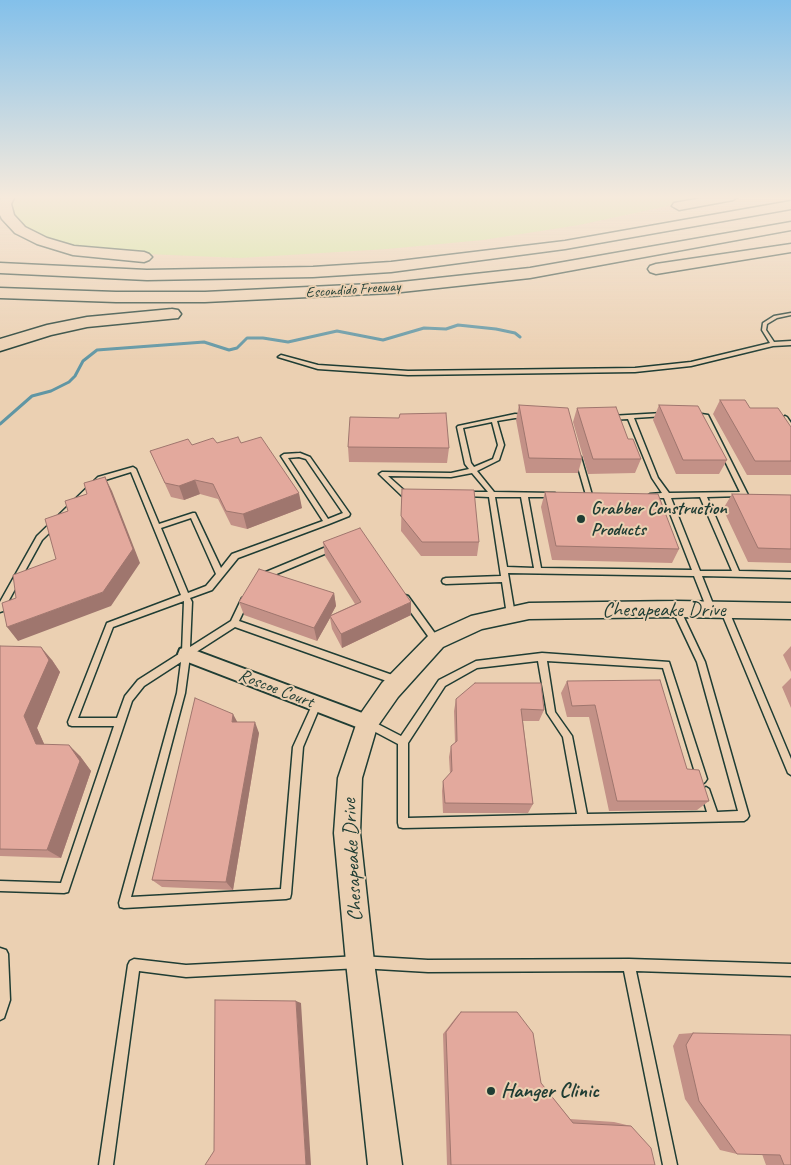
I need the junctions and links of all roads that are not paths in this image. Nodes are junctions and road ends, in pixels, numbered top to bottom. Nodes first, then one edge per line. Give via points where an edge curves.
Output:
1 (77, 250) edge
2 (423, 250) edge
3 (520, 250) edge
4 (658, 250) edge
5 (707, 250) edge
6 (775, 250) edge
7 (0, 255) edge
8 (160, 258) dead end
9 (188, 259) dead end
10 (245, 262) junction
11 (0, 268) edge
12 (638, 271) dead end
13 (0, 293) edge
14 (0, 308) edge
15 (314, 308) dead end
16 (268, 310) dead end
17 (179, 313) junction
18 (791, 314) edge
19 (791, 343) edge
20 (773, 344) junction
21 (0, 345) edge
22 (281, 357) dead end
23 (667, 415) edge
24 (686, 415) edge
25 (532, 416) edge
26 (604, 417) edge
27 (631, 418) junction
28 (785, 418) edge
29 (494, 420) junction
30 (791, 427) edge
31 (577, 452) edge
32 (474, 470) junction
33 (424, 494) edge
34 (453, 494) edge
35 (666, 494) junction
36 (702, 494) junction
37 (745, 494) junction
38 (491, 495) junction
39 (524, 495) junction
40 (561, 495) edge
41 (580, 495) edge
42 (754, 495) edge
43 (589, 496) junction
44 (599, 496) edge
45 (638, 496) edge
46 (327, 522) junction
47 (157, 527) junction
48 (336, 547) edge
49 (538, 571) junction
50 (697, 573) junction
51 (220, 574) junction
52 (504, 574) junction
53 (737, 574) junction
54 (791, 575) edge
55 (256, 580) edge
56 (446, 581) dead end
57 (252, 588) edge
58 (402, 592) edge
59 (186, 596) junction
60 (0, 609) edge
61 (676, 609) junction
62 (717, 609) junction
63 (791, 611) edge
64 (511, 615) junction
65 (234, 622) junction
66 (436, 641) junction
67 (186, 654) junction
68 (542, 657) junction
69 (397, 681) junction
70 (316, 704) junction
71 (120, 722) junction
72 (367, 723) junction
73 (403, 742) junction
74 (791, 770) edge
75 (713, 816) junction
76 (582, 819) junction
77 (0, 886) edge
78 (0, 954) edge
79 (360, 962) junction
80 (629, 965) junction
81 (791, 970) edge
82 (0, 1014) edge
83 (106, 1165) edge
84 (385, 1165) edge
85 (670, 1165) edge

1 - 8 highway
2 - 10 highway
3 - 11 highway, Escondido Freeway via 313,272 147,275
4 - 13 highway, Escondido Freeway via 530,273 392,288 205,298
5 - 15 highway via 535,287 428,300
6 - 12 highway
7 - 10 highway via 102,261
9 - 10 highway
14 - 17 highway
16 - 17 highway
17 - 21 highway via 87,322
18 - 20 lane via 765,323 764,330
19 - 20 lane
20 - 22 lane via 691,364 635,370 408,373 318,367
23 - 27 lane via 647,414
24 - 37 lane via 706,416
25 - 29 lane
26 - 27 lane
27 - 35 lane via 655,478
28 - 30 lane
29 - 32 lane via 501,445 496,460
29 - 32 lane via 460,427 468,464
31 - 43 lane
32 - 33 lane via 451,475 382,474 404,494
32 - 38 lane
34 - 38 lane
35 - 36 lane
35 - 45 lane
35 - 50 lane
36 - 37 lane
36 - 53 lane
37 - 42 lane
38 - 39 lane
38 - 52 lane
39 - 40 lane
39 - 49 lane
41 - 43 lane
43 - 44 lane
46 - 46 lane via 347,514 308,458 284,456
46 - 51 lane via 235,556
47 - 51 lane via 193,515
47 - 59 lane
47 - 60 lane via 132,469 100,479 39,538
48 - 55 lane
49 - 50 lane
49 - 52 lane
50 - 53 lane
50 - 62 lane
51 - 59 lane via 209,588
52 - 56 lane
52 - 64 lane
53 - 54 lane
57 - 65 lane
58 - 66 lane
59 - 67 lane
59 - 71 lane via 110,625 72,722
61 - 62 street, Chesapeake Drive
61 - 64 street, Chesapeake Drive via 529,611
61 - 75 lane via 701,662 744,816
62 - 63 street, Chesapeake Drive
62 - 74 lane
64 - 66 street, Chesapeake Drive via 478,622
65 - 67 lane
65 - 69 lane
66 - 69 street, Chesapeake Drive
67 - 70 street, Roscoe Court
67 - 70 lane via 181,693 124,903 286,894 298,747
67 - 71 lane via 141,683 128,699
68 - 73 lane via 476,665 442,683
68 - 75 lane via 666,665
68 - 76 lane via 551,713 566,736
69 - 72 street, Chesapeake Drive
70 - 72 street, Roscoe Court
71 - 77 lane via 64,888
72 - 73 lane
72 - 79 street, Chesapeake Drive via 350,778 347,807
73 - 76 lane via 403,823
75 - 76 lane
78 - 82 lane via 4,1000
79 - 80 lane via 428,966
79 - 83 lane via 186,971 134,965
79 - 84 street, Chesapeake Drive
80 - 81 lane
80 - 85 lane

